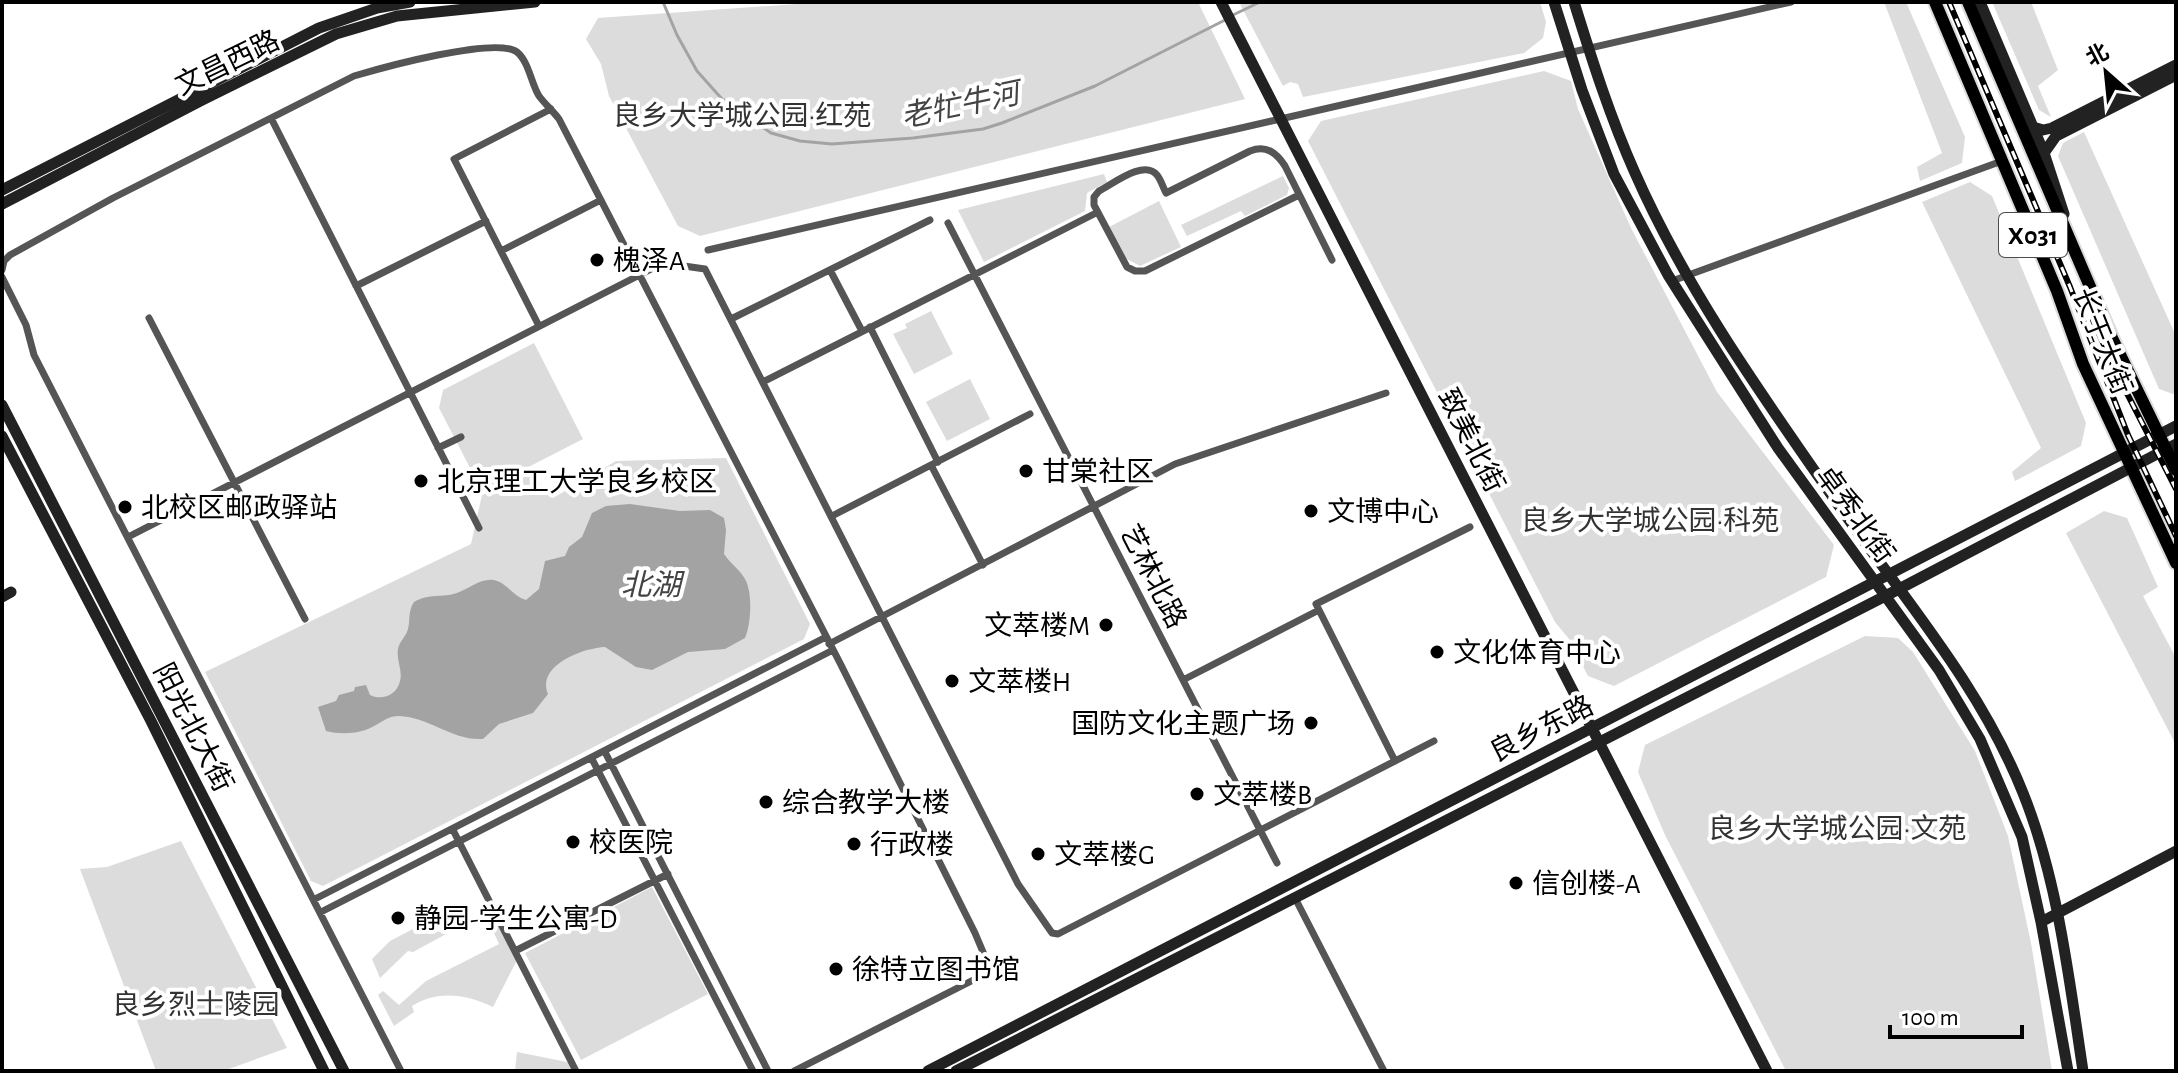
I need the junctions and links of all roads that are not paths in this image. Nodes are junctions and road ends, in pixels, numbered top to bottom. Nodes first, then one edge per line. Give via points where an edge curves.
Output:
1 (410, 2) edge
2 (531, 2) edge
3 (1221, 2) edge
4 (1554, 2) edge
5 (1574, 2) edge
6 (1791, 2) edge
7 (1935, 2) edge
8 (1968, 2) edge
9 (1980, 2) edge
10 (1589, 49) junction
11 (1569, 54) junction
12 (2176, 65) edge
13 (2176, 75) edge
14 (551, 109) junction
15 (271, 118) junction
16 (1282, 118) junction
17 (2033, 127) junction
18 (2044, 153) junction
19 (2002, 161) junction
20 (2, 190) edge
21 (1299, 195) junction
22 (601, 200) junction
23 (2, 204) edge
24 (1096, 213) junction
25 (930, 220) dead end
26 (486, 221) junction
27 (948, 223) dead end
28 (708, 250) dead end
29 (501, 251) junction
30 (1332, 260) dead end
31 (2080, 264) junction
32 (2, 270) edge
33 (830, 270) junction
34 (975, 274) junction
35 (639, 275) junction
36 (1688, 276) junction
37 (2, 277) edge
38 (1672, 281) junction
39 (356, 286) junction
40 (149, 318) dead end
41 (731, 319) junction
42 (539, 326) junction
43 (866, 329) junction
44 (763, 382) junction
45 (410, 393) junction
46 (1386, 393) dead end
47 (2, 405) edge
48 (1030, 414) dead end
49 (2176, 426) edge
50 (2159, 435) junction
51 (2, 436) edge
52 (461, 437) dead end
53 (2171, 447) edge
54 (438, 448) junction
55 (2124, 453) junction
56 (935, 463) junction
57 (2131, 468) junction
58 (2176, 470) edge
59 (234, 483) junction
60 (1094, 507) junction
61 (832, 516) junction
62 (1470, 527) dead end
63 (479, 528) dead end
64 (128, 537) junction
65 (2176, 563) edge
66 (983, 565) junction
67 (1889, 575) junction
68 (1875, 581) junction
69 (1899, 589) junction
70 (1887, 595) junction
71 (1319, 610) junction
72 (883, 617) junction
73 (305, 619) dead end
74 (829, 644) junction
75 (1183, 680) junction
76 (1592, 728) junction
77 (1434, 741) dead end
78 (1599, 743) junction
79 (605, 752) junction
80 (592, 759) junction
81 (1395, 761) junction
82 (611, 764) junction
83 (598, 771) junction
84 (453, 830) junction
85 (1260, 830) junction
86 (459, 842) junction
87 (2176, 851) edge
88 (1277, 863) dead end
89 (668, 874) junction
90 (655, 881) junction
91 (1295, 898) junction
92 (315, 899) junction
93 (321, 912) junction
94 (2056, 914) junction
95 (2041, 922) junction
96 (515, 951) junction
97 (1053, 1014) junction
98 (324, 1071) edge
99 (344, 1071) edge
100 (401, 1071) edge
101 (576, 1071) edge
102 (753, 1071) edge
103 (768, 1071) edge
104 (794, 1071) edge
105 (928, 1071) edge
106 (956, 1071) edge
107 (1384, 1071) edge
108 (1767, 1071) edge
109 (2068, 1071) edge
110 (2083, 1071) edge

1 - 20 main road, 文昌西路 via 319,28
2 - 23 main road, 文昌西路 via 397,16 336,34
3 - 16 main road, 致美北街
4 - 11 main road, 卓秀北街
5 - 10 main road, 卓秀北街
6 - 10 street
7 - 19 main road, 长于大街 / X031
8 - 31 main road, 长于大街 / X031
9 - 17 main road
10 - 11 street
10 - 36 main road, 卓秀北街 via 1636,174
11 - 16 street
11 - 38 main road, 卓秀北街 via 1614,174
12 - 17 main road via 2052,128
13 - 18 main road via 2056,136
14 - 15 street via 521,57 504,48 396,63 354,76
14 - 22 street
14 - 26 street via 454,159
15 - 32 street via 10,255
15 - 39 street
16 - 28 street
16 - 76 main road, 致美北街
17 - 18 main road
18 - 31 main road
19 - 36 street
19 - 55 main road, 长于大街 / X031
21 - 24 street via 1145,271 1127,267
21 - 24 street via 1275,153 1257,148 1166,193 1157,174 1142,169 1099,191 1094,197
21 - 30 street
22 - 29 street
22 - 35 street
24 - 34 street
25 - 33 street
26 - 29 street
26 - 39 street
27 - 34 street, 艺林北路
29 - 42 street
31 - 50 main road, 长于大街 / X031
33 - 41 street
33 - 43 street
34 - 43 street
34 - 60 street, 艺林北路
35 - 41 street via 663,263 705,269
35 - 42 street
35 - 74 street
36 - 38 street
36 - 67 main road, 卓秀北街 via 1784,426
37 - 64 street via 34,355
38 - 68 main road, 卓秀北街 via 1778,448
39 - 45 street
40 - 59 street
41 - 44 street
42 - 45 street
43 - 44 street
43 - 56 street
44 - 61 street
45 - 54 street
45 - 59 street
46 - 60 street via 1175,464
47 - 99 main road, 阳光北大街
48 - 56 street
49 - 50 main road, 良乡东路
50 - 53 main road, 长于大街 / X031
50 - 55 main road, 良乡东路
51 - 98 main road, 阳光北大街
52 - 54 street
53 - 57 main road, 良乡东路
53 - 58 main road, 长于大街 / X031
54 - 63 street
55 - 57 main road, 长于大街 / X031
55 - 67 main road, 良乡东路
56 - 61 street
56 - 66 street
57 - 65 main road, 长于大街 / X031
57 - 69 main road, 良乡东路
59 - 64 street
59 - 73 street
60 - 66 street
60 - 75 street, 艺林北路
61 - 72 street
62 - 71 street via 1316,604
64 - 92 street
66 - 72 street
67 - 68 main road, 良乡东路
67 - 69 main road, 卓秀北街
68 - 70 main road, 卓秀北街
68 - 76 main road, 良乡东路
69 - 70 main road, 良乡东路
69 - 94 main road, 卓秀北街 via 1970,688 2006,755 2037,834
70 - 78 main road, 良乡东路
70 - 95 main road, 卓秀北街 via 1958,698 1986,752 2022,837
71 - 75 street
71 - 81 street
72 - 74 street
72 - 85 street via 1018,884 1052,933
74 - 79 street
74 - 82 street
74 - 104 street via 991,971
75 - 85 street, 艺林北路
76 - 78 main road, 致美北街
76 - 97 main road, 良乡东路
77 - 81 street
78 - 91 main road, 良乡东路
78 - 108 main road, 致美北街
79 - 80 street
79 - 82 street
80 - 83 street
80 - 84 street
81 - 85 street
82 - 83 street
82 - 89 street
83 - 86 street
83 - 90 street
84 - 86 street
84 - 92 street
85 - 88 street, 艺林北路
86 - 93 street
86 - 96 street
87 - 94 main road
89 - 90 street
89 - 103 street
90 - 96 street
90 - 102 street
91 - 97 main road, 良乡东路
91 - 107 street
92 - 93 street
93 - 100 street
94 - 95 main road
94 - 110 main road, 卓秀北街
95 - 109 main road, 卓秀北街
96 - 101 street
97 - 105 main road, 良乡东路
97 - 106 main road, 良乡东路

